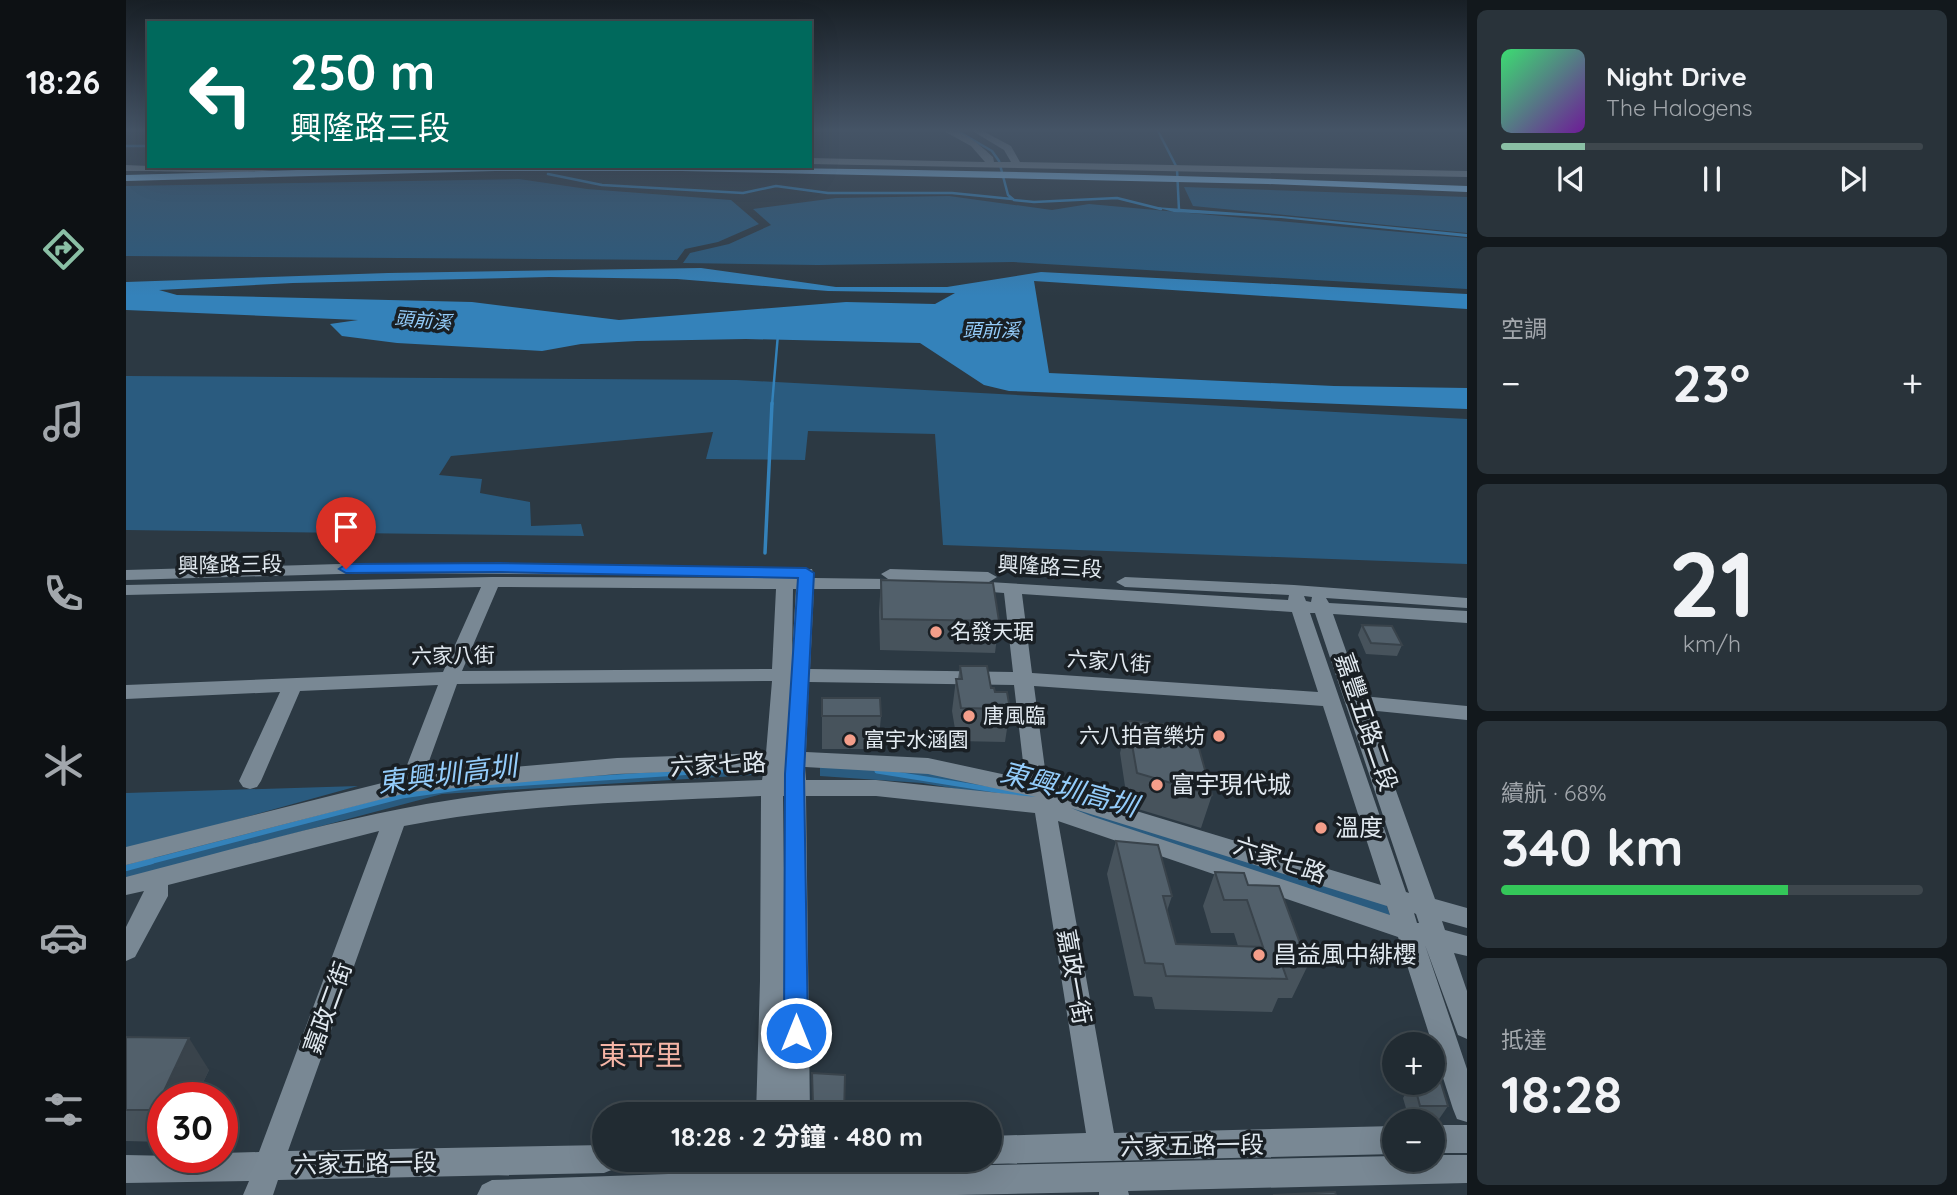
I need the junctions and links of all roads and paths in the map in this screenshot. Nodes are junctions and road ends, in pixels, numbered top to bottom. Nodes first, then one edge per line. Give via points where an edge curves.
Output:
1 (1215, 185) edge
2 (1412, 185) edge
3 (1467, 187) edge
4 (1467, 196) edge
5 (126, 575) edge
6 (795, 578) junction
7 (492, 582) junction
8 (1012, 588) junction
9 (126, 590) edge
10 (1308, 600) junction
11 (1467, 603) edge
12 (1467, 617) edge
13 (791, 675) junction
14 (450, 678) junction
15 (1024, 679) junction
16 (293, 685) junction
17 (126, 692) edge
18 (1331, 700) junction
19 (1355, 702) junction
20 (1467, 713) edge
21 (786, 759) junction
22 (250, 781) dead end
23 (410, 784) junction
24 (772, 788) junction
25 (794, 789) junction
26 (1041, 798) junction
27 (395, 819) junction
28 (126, 856) edge
29 (156, 878) junction
30 (126, 886) edge
31 (1398, 899) junction
32 (1427, 906) junction
33 (1467, 918) edge
34 (1409, 931) junction
35 (1437, 937) junction
36 (1467, 946) edge
37 (126, 950) edge
38 (1467, 1027) edge
39 (770, 1102) edge
40 (796, 1102) edge
41 (1467, 1110) edge
42 (1445, 1139) edge
43 (1467, 1139) edge
44 (1382, 1140) edge
45 (1103, 1148) junction
46 (1002, 1150) edge
47 (592, 1159) edge
48 (270, 1166) junction
49 (126, 1169) edge
50 (1467, 1169) edge
51 (785, 1180) edge
52 (1113, 1186) edge
53 (258, 1195) edge
54 (492, 1195) edge

1 - 4 highway
2 - 3 highway
5 - 6 street, 興隆路三段 via 388,568
6 - 7 street, 興隆路三段
6 - 8 street, 興隆路三段
6 - 10 street, 興隆路三段 via 1011,577
6 - 13 street
7 - 9 street, 興隆路三段
7 - 14 street
8 - 10 street, 興隆路三段
8 - 15 street, 嘉政一街
10 - 11 street, 興隆路三段
10 - 12 street, 興隆路三段
10 - 18 street, 嘉豐五路二段
10 - 19 street, 嘉豐五路二段
13 - 14 street, 六家八街
13 - 15 street, 六家八街
13 - 21 street
14 - 16 street, 六家八街
14 - 23 street
15 - 18 street, 六家八街
15 - 26 street, 嘉政一街
16 - 17 street, 六家八街
16 - 22 street
18 - 31 street, 嘉豐五路二段
19 - 20 street
19 - 32 street, 嘉豐五路二段
21 - 23 street, 六家七路 via 617,766
21 - 24 street
21 - 25 street
21 - 26 street, 六家七路 via 928,766
23 - 28 street, 六家七路
24 - 25 street, 六家七路
24 - 27 street, 六家七路 via 536,799
24 - 39 street
25 - 26 street, 六家七路
25 - 40 street
26 - 31 street, 六家七路
26 - 34 street, 六家七路 via 1083,822
26 - 45 street, 嘉政一街
27 - 29 street, 六家七路
27 - 48 street, 嘉政二街
29 - 30 street, 六家七路
29 - 37 street via 156,896
31 - 32 street, 六家七路
31 - 34 street, 嘉豐五路二段
32 - 33 street, 六家七路
32 - 35 street, 嘉豐五路二段
34 - 35 street, 六家七路
34 - 41 street, 嘉豐五路二段
35 - 36 street, 六家七路
35 - 38 street, 嘉豐五路二段
42 - 43 street
44 - 45 street, 六家五路一段
45 - 46 street, 六家五路一段
47 - 48 street, 六家五路一段
48 - 49 street, 六家五路一段
48 - 53 street, 嘉政二街
50 - 52 street, 六家五路一段
51 - 52 street, 六家五路一段
51 - 54 street, 六家五路一段

